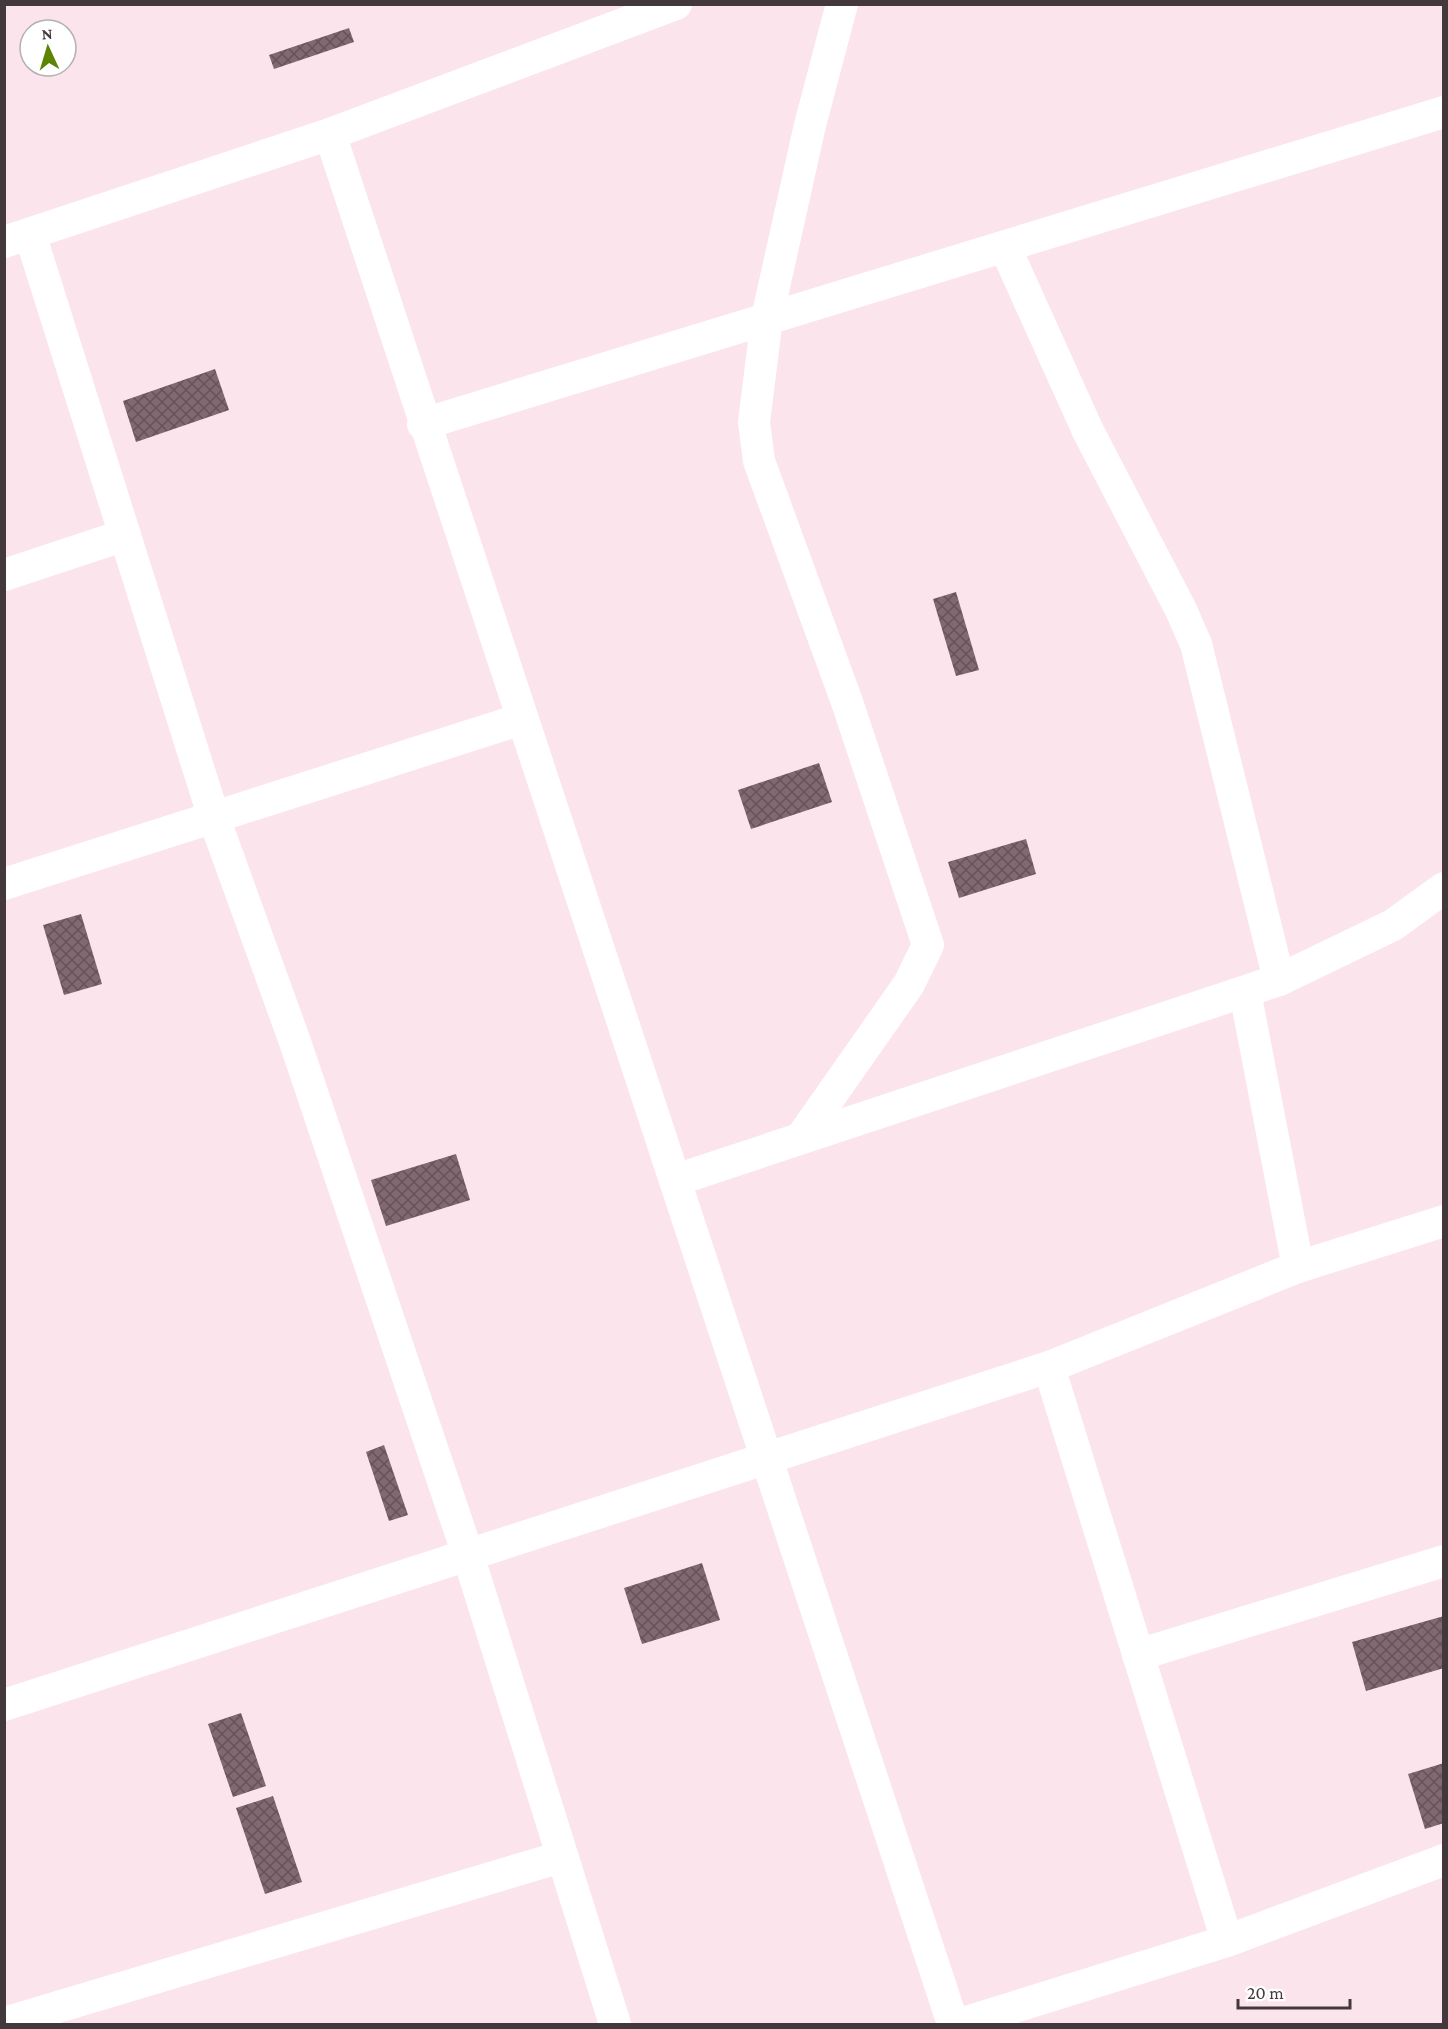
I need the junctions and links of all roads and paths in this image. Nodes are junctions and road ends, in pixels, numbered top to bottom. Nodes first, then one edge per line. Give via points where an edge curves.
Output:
1 (676, 4) edge
2 (842, 4) edge
3 (1443, 112) edge
4 (330, 134) junction
5 (17, 238) edge
6 (1005, 247) junction
7 (767, 318) junction
8 (423, 424) junction
9 (125, 535) junction
10 (4, 575) edge
11 (522, 719) junction
12 (214, 818) junction
13 (4, 884) edge
14 (1443, 888) edge
15 (1279, 980) junction
16 (1245, 992) junction
17 (801, 1138) junction
18 (676, 1180) junction
19 (1443, 1221) edge
20 (1298, 1267) junction
21 (1049, 1367) junction
22 (769, 1458) junction
23 (468, 1555) junction
24 (1443, 1561) edge
25 (1138, 1655) junction
26 (4, 1705) edge
27 (561, 1857) junction
28 (1443, 1860) edge
29 (1227, 1941) junction
30 (4, 2023) edge
31 (615, 2025) edge
32 (953, 2025) edge
33 (960, 2025) edge

1 - 4 street
2 - 7 street via 810,125
3 - 6 street
4 - 5 street
4 - 8 street
5 - 9 street
6 - 7 street
6 - 15 street via 1088,431 1196,644
7 - 8 street
7 - 17 street via 754,422 759,461 847,702 928,945 909,984
8 - 11 street
9 - 10 street
9 - 12 street
11 - 12 street
11 - 18 street
12 - 13 street
12 - 23 street via 298,1050
14 - 15 street via 1393,926
15 - 16 street
16 - 17 street
16 - 20 street
17 - 18 street
18 - 22 street
19 - 20 street
20 - 21 street
21 - 22 street
21 - 25 street
22 - 23 street
22 - 32 street
23 - 26 street
23 - 27 street
24 - 25 street
25 - 29 street
27 - 30 street
27 - 31 street
28 - 29 street
29 - 33 street

